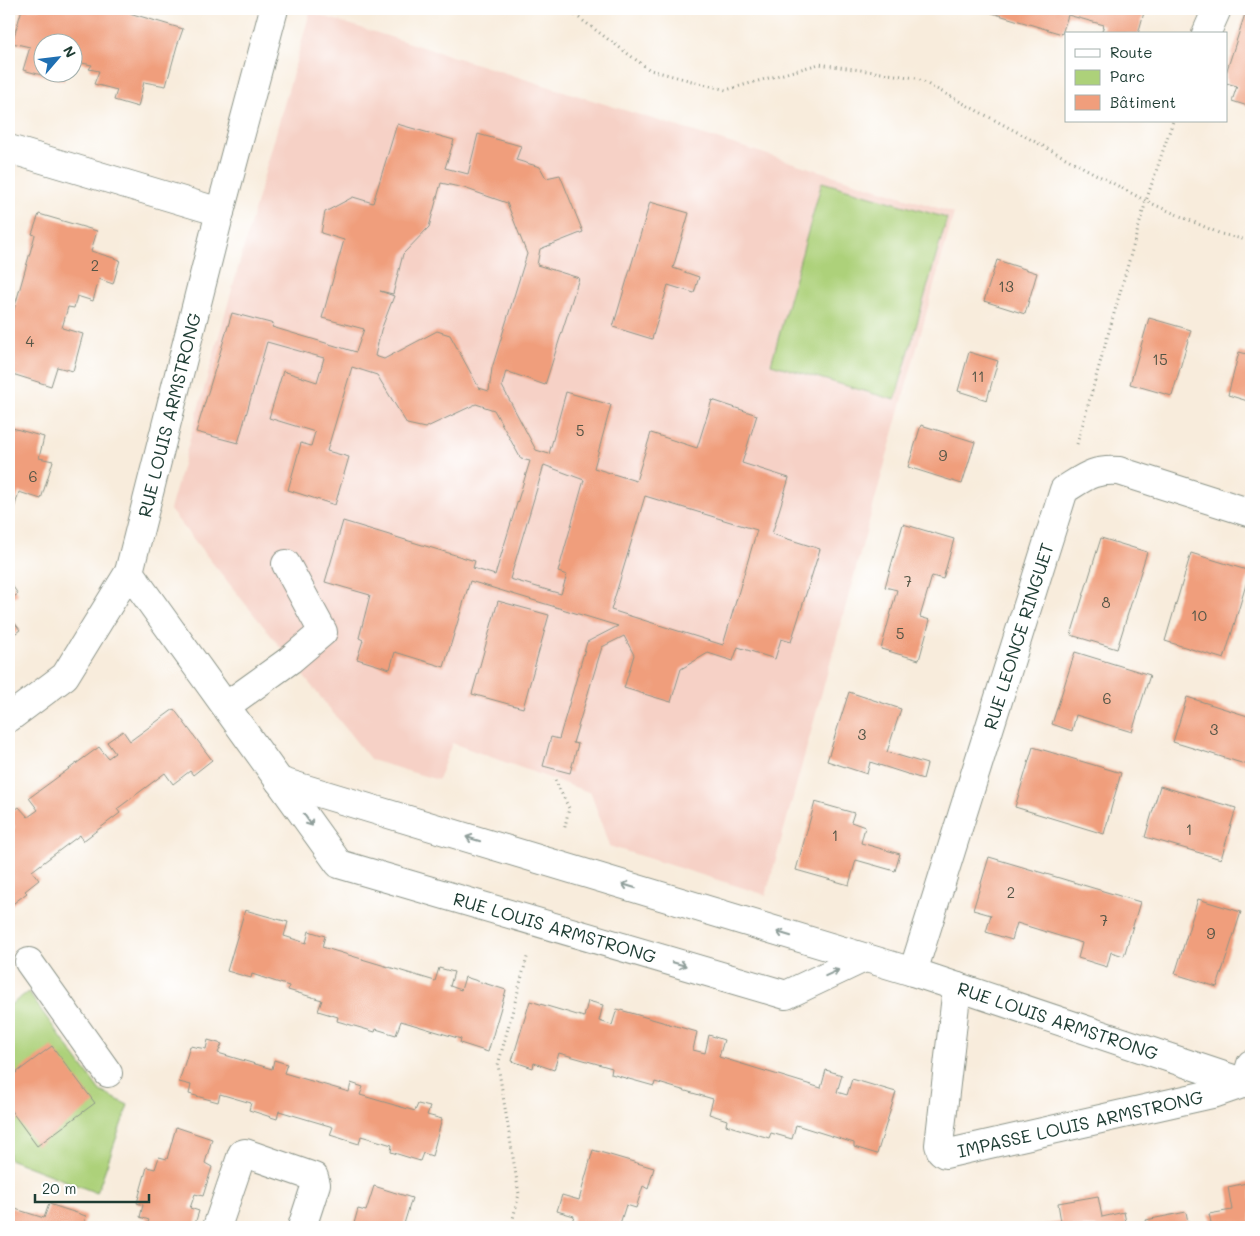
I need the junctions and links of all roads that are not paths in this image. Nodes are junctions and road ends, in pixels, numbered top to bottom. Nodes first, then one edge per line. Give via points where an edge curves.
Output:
1 (274, 9) edge
2 (1217, 9) edge
3 (1207, 32) edge
4 (9, 149) edge
5 (220, 212) junction
6 (1251, 512) edge
7 (286, 564) dead end
8 (129, 572) junction
9 (226, 706) junction
10 (9, 718) edge
11 (280, 781) junction
12 (864, 958) junction
13 (29, 962) dead end
14 (913, 972) junction
15 (957, 987) junction
16 (108, 1074) dead end
17 (1249, 1077) edge
18 (217, 1227) edge
19 (302, 1227) edge

1 - 5 street, RUE LOUIS ARMSTRONG
2 - 3 street
4 - 5 street
5 - 8 street, RUE LOUIS ARMSTRONG
6 - 14 street, RUE LEONCE RINGUET via 1119,471 1092,473 1064,490
7 - 9 street via 323,632
8 - 9 street, RUE LOUIS ARMSTRONG
8 - 10 street via 65,676
9 - 11 street, RUE LOUIS ARMSTRONG
12 -> 11 street, RUE LOUIS ARMSTRONG
11 -> 12 street, RUE LOUIS ARMSTRONG via 338,864 786,995
12 - 14 street, RUE LOUIS ARMSTRONG
13 - 16 street
14 - 15 street, RUE LOUIS ARMSTRONG
15 - 17 street, RUE LOUIS ARMSTRONG
15 - 17 street, IMPASSE LOUIS ARMSTRONG via 939,1146 945,1154 1216,1092
18 - 19 street via 242,1154 246,1152 314,1177 316,1184

